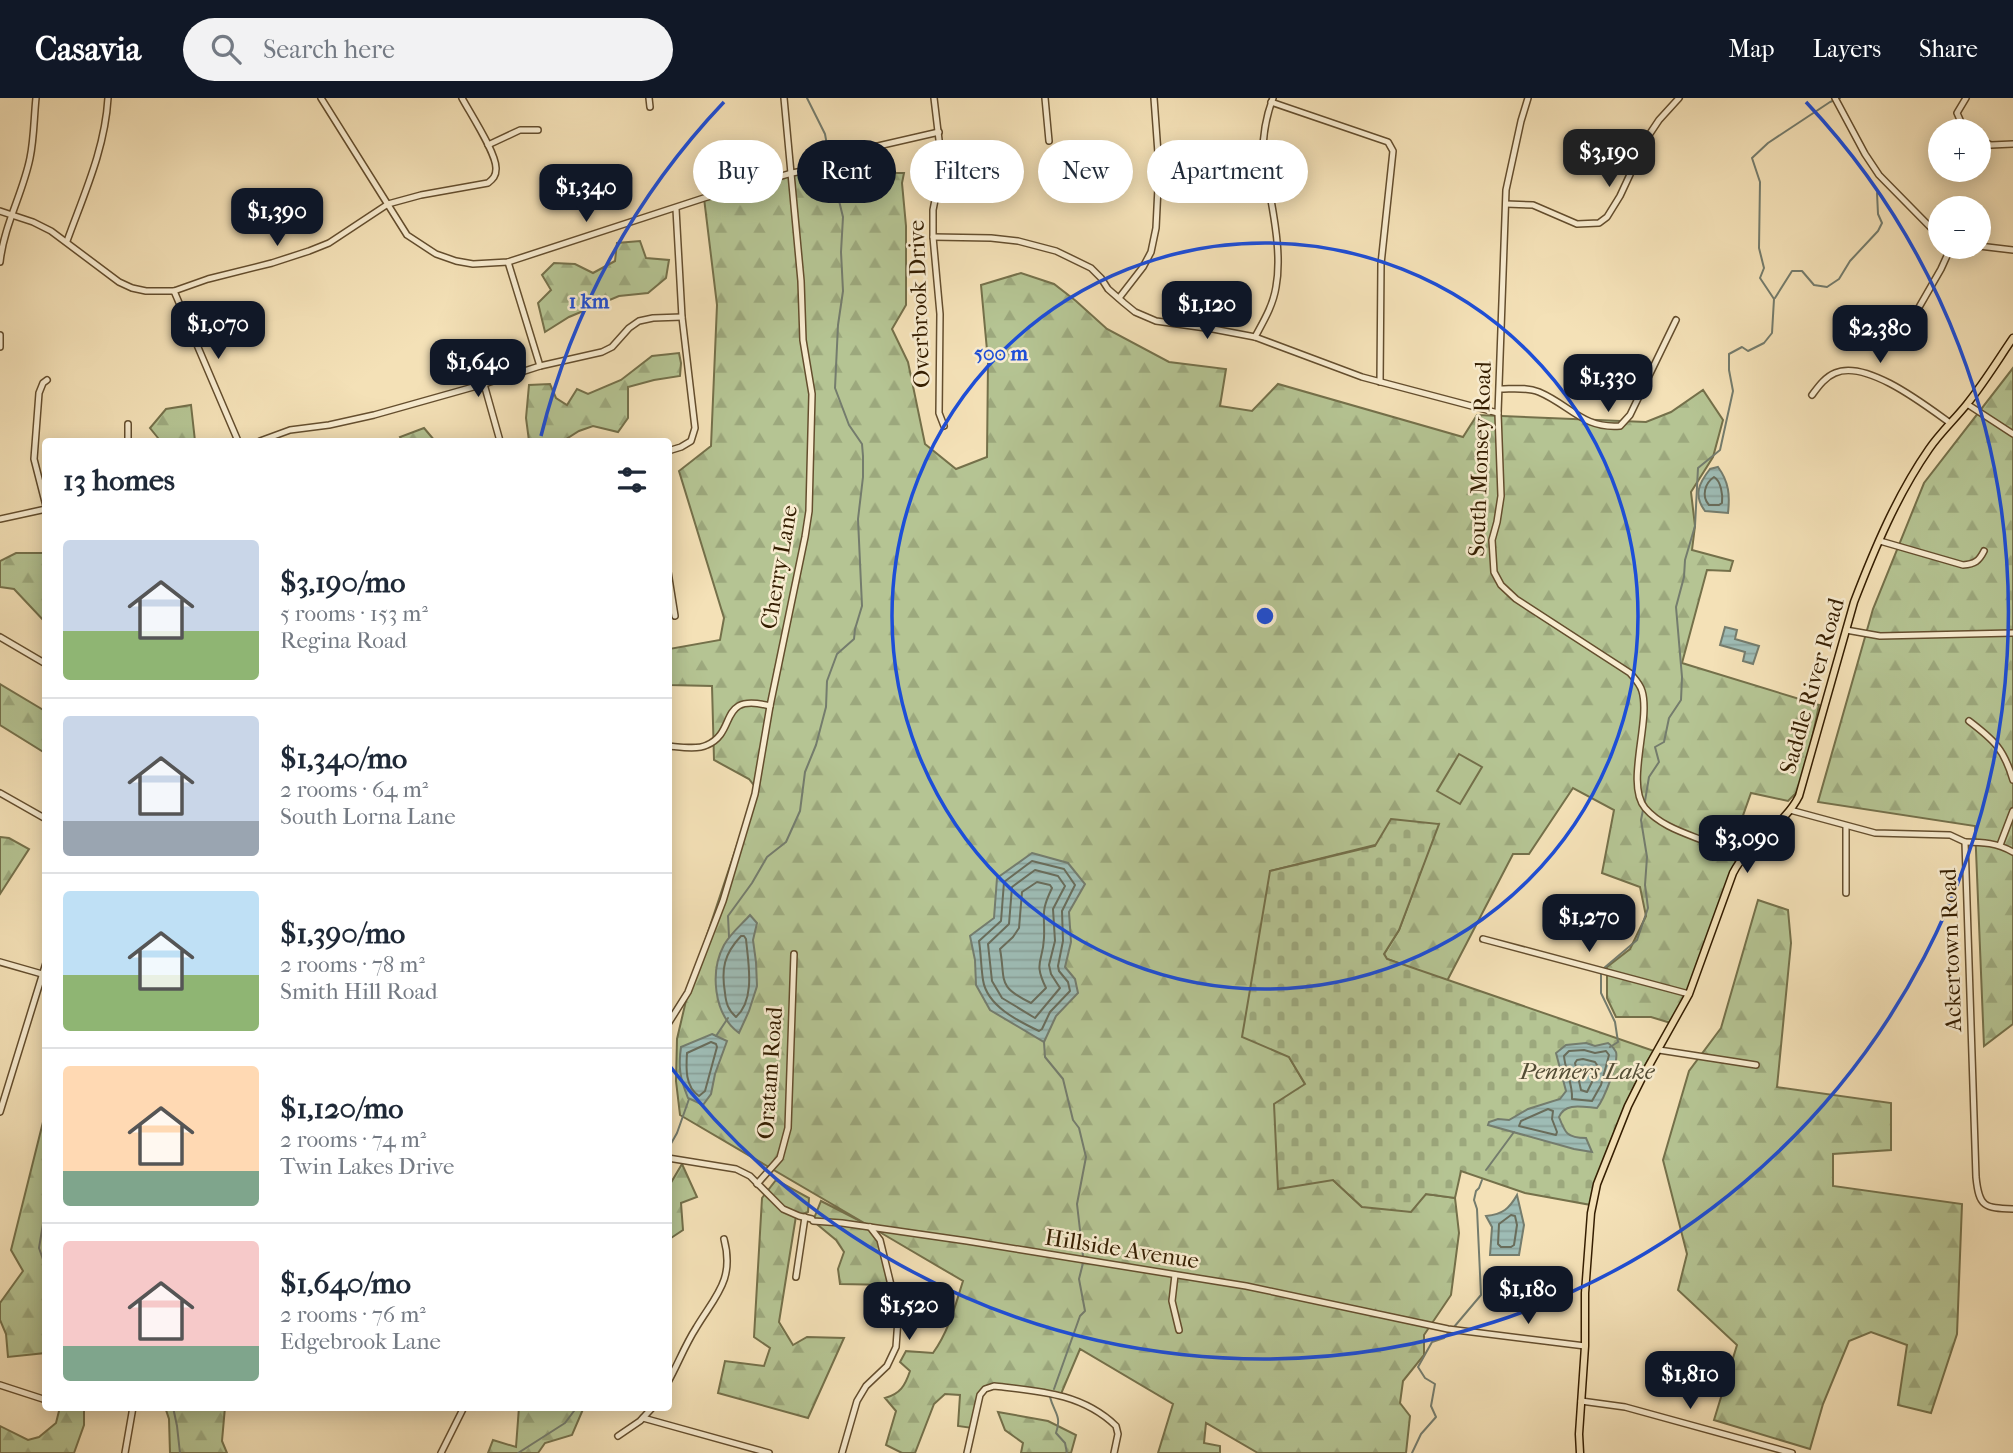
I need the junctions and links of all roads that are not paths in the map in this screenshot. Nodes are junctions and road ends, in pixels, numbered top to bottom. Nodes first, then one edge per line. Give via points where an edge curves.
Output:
1 (36, 98) edge
2 (108, 98) edge
3 (321, 98) edge
4 (462, 98) edge
5 (649, 98) edge
6 (784, 98) edge
7 (934, 98) edge
8 (1045, 98) edge
9 (1154, 98) edge
10 (1528, 98) edge
11 (1679, 98) edge
12 (1835, 98) edge
13 (1966, 98) edge
14 (1272, 100) edge
15 (650, 107) dead end
16 (1960, 119) edge
17 (538, 130) dead end
18 (939, 132) junction
19 (1049, 140) edge
20 (2013, 144) edge
21 (488, 145) junction
22 (1991, 145) edge
23 (792, 173) junction
24 (388, 204) junction
25 (1506, 204) junction
26 (676, 209) junction
27 (0, 211) edge
28 (11, 214) junction
29 (1928, 225) edge
30 (933, 237) junction
31 (67, 241) junction
32 (1991, 247) edge
33 (2013, 250) edge
34 (1946, 259) edge
35 (0, 262) edge
36 (508, 262) junction
37 (174, 291) junction
38 (1119, 299) junction
39 (1918, 309) dead end
40 (682, 317) junction
41 (1676, 320) dead end
42 (0, 335) edge
43 (1255, 338) junction
44 (2013, 338) edge
45 (0, 346) edge
46 (540, 366) junction
47 (47, 380) dead end
48 (1380, 382) junction
49 (484, 384) junction
50 (1500, 389) junction
51 (1812, 395) dead end
52 (1967, 404) junction
53 (1498, 413) junction
54 (1950, 423) junction
55 (128, 424) dead end
56 (944, 426) dead end
57 (2013, 434) edge
58 (128, 438) edge
59 (237, 438) edge
60 (268, 438) edge
61 (499, 438) edge
62 (672, 450) edge
63 (42, 492) edge
64 (42, 509) edge
65 (0, 519) edge
66 (1880, 541) junction
67 (1984, 551) dead end
68 (672, 607) edge
69 (675, 615) dead end
70 (1846, 630) junction
71 (2013, 633) edge
72 (0, 637) edge
73 (42, 662) edge
74 (770, 706) junction
75 (1969, 721) dead end
76 (672, 746) edge
77 (2013, 780) edge
78 (0, 793) edge
79 (1790, 810) junction
80 (2013, 811) edge
81 (42, 817) edge
82 (1846, 826) junction
83 (1965, 842) junction
84 (2000, 845) junction
85 (2013, 852) edge
86 (1739, 860) junction
87 (1846, 893) dead end
88 (1483, 939) dead end
89 (794, 954) dead end
90 (0, 962) edge
91 (42, 974) joint
92 (1689, 994) junction
93 (672, 1018) edge
94 (1659, 1050) junction
95 (1756, 1065) dead end
96 (0, 1108) edge
97 (672, 1159) edge
98 (757, 1184) junction
99 (2013, 1209) edge
100 (805, 1217) junction
101 (870, 1227) junction
102 (724, 1239) dead end
103 (1175, 1275) junction
104 (796, 1277) dead end
105 (1179, 1330) dead end
106 (1585, 1346) junction
107 (672, 1374) edge
108 (0, 1385) edge
109 (42, 1399) edge
110 (1581, 1401) junction
111 (132, 1411) edge
112 (462, 1411) edge
113 (649, 1411) edge
114 (643, 1418) junction
115 (618, 1436) dead end
116 (125, 1453) edge
117 (442, 1453) edge
118 (769, 1453) edge
119 (842, 1453) edge
120 (967, 1453) edge
121 (1114, 1453) edge
122 (1580, 1453) edge
123 (1792, 1453) edge

1 - 28 street via 31,156
2 - 31 street via 104,135
3 - 24 street
4 - 21 street
5 - 15 street
6 - 23 street, Cherry Lane
7 - 18 street, Overbrook Drive
8 - 19 street
9 - 38 street via 1159,167 1156,228 1151,252
10 - 25 street, South Monsey Road
11 - 25 street via 1647,138 1620,196 1599,223 1577,224 1533,205
12 - 29 street via 1879,175
13 - 16 street via 1957,113
14 - 43 street via 1263,164 1278,269 1274,298
14 - 48 street via 1388,142 1392,151 1381,264
17 - 21 street via 520,130
18 - 23 street via 879,145 829,166
18 - 30 street, Overbrook Drive via 942,165
20 - 22 street
21 - 24 street via 496,166 488,183
23 - 26 street
23 - 74 street, Cherry Lane via 803,340 812,394 809,512
24 - 36 street via 407,235 436,254 473,264
24 - 37 street via 319,247
25 - 50 street, South Monsey Road
26 - 36 street
26 - 40 street
27 - 28 street
28 - 31 street
28 - 35 street
30 - 38 street via 1018,241 1056,251 1091,268
30 - 56 street, Overbrook Drive via 940,314 939,413
31 - 37 street via 119,282 146,291
32 - 33 street
34 - 39 street
36 - 46 street
37 - 59 street
38 - 43 street via 1156,321
40 - 46 street via 639,321 602,352
40 - 62 street via 694,434 691,441
41 - 50 street via 1630,415 1620,426 1593,424 1528,389
42 - 45 street
43 - 48 street
44 - 52 main road, Saddle River Road
46 - 49 street
47 - 63 street via 39,393 34,459
48 - 53 street
49 - 60 street
49 - 61 street
50 - 53 street, South Monsey Road
51 - 54 street via 1833,373 1858,371 1920,401
52 - 54 main road, Saddle River Road
52 - 57 street
53 - 86 street, South Monsey Road via 1501,496 1492,540 1494,572 1501,585 1516,600 1638,682 1643,692 1640,799 1656,817
54 - 66 main road, Saddle River Road via 1916,469
55 - 58 street
64 - 65 street
66 - 67 street via 1964,565 1979,561
66 - 70 main road, Saddle River Road
68 - 69 street
70 - 71 street via 1880,636
70 - 79 main road, Saddle River Road via 1799,796
72 - 73 street
74 - 76 street via 747,702 737,707 709,745
74 - 93 street, Cherry Lane via 755,794 723,901 688,992
75 - 77 street via 1992,739
78 - 81 street
79 - 82 street, Ackertown Road
79 - 86 main road, Saddle River Road
80 - 84 street
82 - 83 street, Ackertown Road via 1894,835 1950,835
82 - 87 street
83 - 84 street
83 - 99 street, Ackertown Road via 1978,1195 1989,1208
84 - 85 street
86 - 92 main road, Saddle River Road
88 - 92 street
89 - 98 street, Oratam Road via 788,1128 780,1158
90 - 91 street
91 - 96 street
92 - 94 main road, Saddle River Road
94 - 95 street
94 - 106 main road, Saddle River Road via 1628,1106 1597,1184 1586,1280
97 - 98 street, Hillside Avenue via 736,1170
98 - 100 street, Hillside Avenue via 783,1209
100 - 101 street, Hillside Avenue
100 - 104 street
101 - 103 street, Hillside Avenue
101 - 119 street via 880,1240 891,1285 897,1292 896,1347 887,1366 857,1401
102 - 107 street via 724,1282
103 - 105 street via 1171,1301
103 - 106 street, Hillside Avenue via 1448,1329
106 - 110 main road, Saddle River Road
108 - 109 street
110 - 122 main road, Saddle River Road
110 - 123 street via 1625,1407
111 - 116 street
112 - 117 street
113 - 114 street
114 - 115 street
114 - 118 street
120 - 121 street via 980,1395 994,1386 1049,1392 1087,1405 1116,1426

